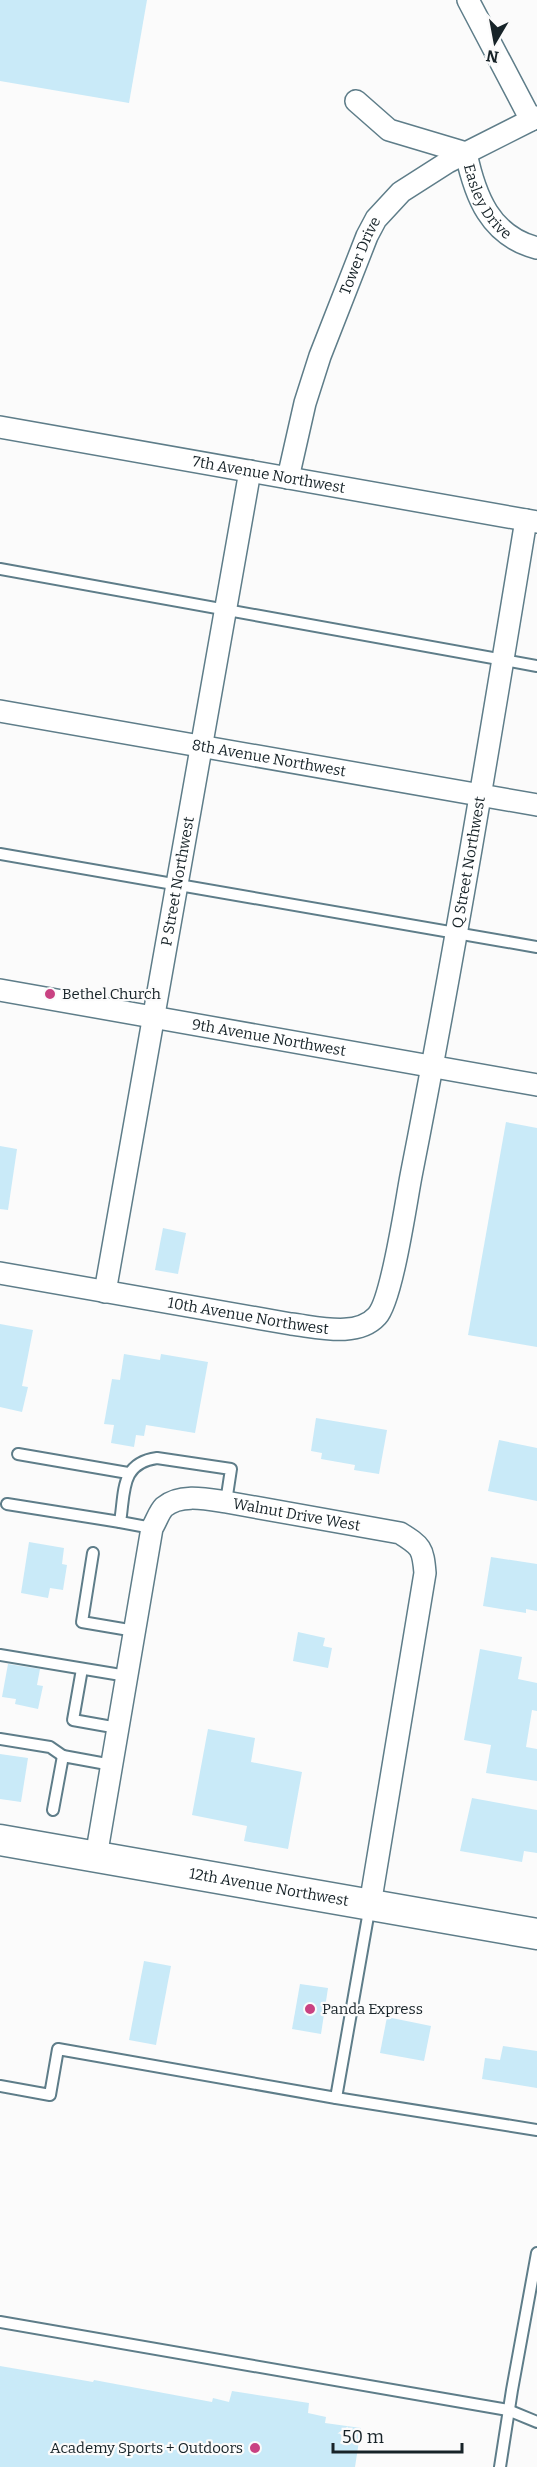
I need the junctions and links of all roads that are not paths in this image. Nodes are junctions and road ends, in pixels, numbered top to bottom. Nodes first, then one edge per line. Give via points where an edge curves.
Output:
1 (468, 0) edge
2 (356, 101) dead end
3 (534, 119) edge
4 (466, 153) junction
5 (537, 248) edge
6 (0, 427) edge
7 (250, 471) junction
8 (288, 478) junction
9 (531, 521) edge
10 (0, 569) edge
11 (225, 610) junction
12 (503, 660) junction
13 (537, 666) edge
14 (0, 711) edge
15 (201, 746) junction
16 (480, 795) junction
17 (537, 805) edge
18 (0, 854) edge
19 (177, 884) junction
20 (456, 933) junction
21 (537, 947) edge
22 (0, 990) edge
23 (153, 1017) junction
24 (432, 1067) junction
25 (537, 1085) edge
26 (406, 1203) joint
27 (0, 1274) edge
28 (105, 1292) junction
29 (18, 1454) dead end
30 (128, 1473) junction
31 (226, 1502) junction
32 (7, 1504) dead end
33 (120, 1522) junction
34 (152, 1528) junction
35 (93, 1553) dead end
36 (135, 1631) junction
37 (0, 1655) edge
38 (82, 1669) junction
39 (127, 1676) junction
40 (118, 1728) junction
41 (0, 1739) edge
42 (63, 1756) junction
43 (112, 1765) junction
44 (53, 1810) dead end
45 (0, 1840) edge
46 (96, 1857) junction
47 (370, 1905) junction
48 (537, 1935) edge
49 (0, 2086) edge
50 (336, 2098) junction
51 (537, 2130) edge
52 (537, 2253) edge
53 (0, 2322) edge
54 (508, 2410) junction
55 (537, 2422) edge
56 (500, 2467) edge

1 - 3 street
2 - 4 street, Easley Drive via 389,130
3 - 4 street, Tower Drive
4 - 5 street, Easley Drive via 472,183 490,218 517,241
4 - 8 street, Tower Drive via 401,192 376,219 320,356
6 - 7 street, 7th Avenue Northwest
7 - 8 street, 7th Avenue Northwest
7 - 11 street, P Street Northwest
8 - 9 street, 7th Avenue Northwest
9 - 12 street, Q Street Northwest
10 - 11 lane
11 - 12 lane
11 - 15 street, P Street Northwest
12 - 13 lane
12 - 16 street, Q Street Northwest
14 - 15 street, 8th Avenue Northwest
15 - 16 street, 8th Avenue Northwest
15 - 19 street, P Street Northwest
16 - 17 street, 8th Avenue Northwest
16 - 20 street, Q Street Northwest
18 - 19 lane
19 - 20 lane
19 - 23 street, P Street Northwest
20 - 21 lane
20 - 24 street, Q Street Northwest
22 - 23 street, 9th Avenue Northwest
23 - 24 street, 9th Avenue Northwest
23 - 28 street, P Street Northwest
24 - 25 street, 9th Avenue Northwest
24 - 26 street, Q Street Northwest
26 - 28 street, 10th Avenue Northwest via 380,1314 357,1328 291,1324
27 - 28 street, 10th Avenue Northwest
29 - 30 lane
30 - 31 lane via 145,1459 157,1458 231,1469
30 - 33 lane
31 - 34 street, Walnut Drive West via 177,1500 164,1507
31 - 47 street, Walnut Drive West via 400,1533 418,1544 424,1557 425,1573
32 - 33 lane
33 - 34 lane
34 - 36 street, Walnut Drive West
35 - 36 lane via 82,1622
36 - 39 street, Walnut Drive West
37 - 38 lane
38 - 39 lane
38 - 40 lane via 73,1720
39 - 40 street, Walnut Drive West
40 - 43 street, Walnut Drive West
41 - 42 lane via 50,1747
42 - 43 lane
42 - 44 lane
43 - 46 street, Walnut Drive West
45 - 46 main road, 12th Avenue Northwest
46 - 47 main road, 12th Avenue Northwest
47 - 48 main road, 12th Avenue Northwest
47 - 50 lane
49 - 50 lane via 50,2095 58,2049
50 - 51 lane
52 - 54 lane
53 - 54 lane
54 - 55 lane
54 - 56 lane

